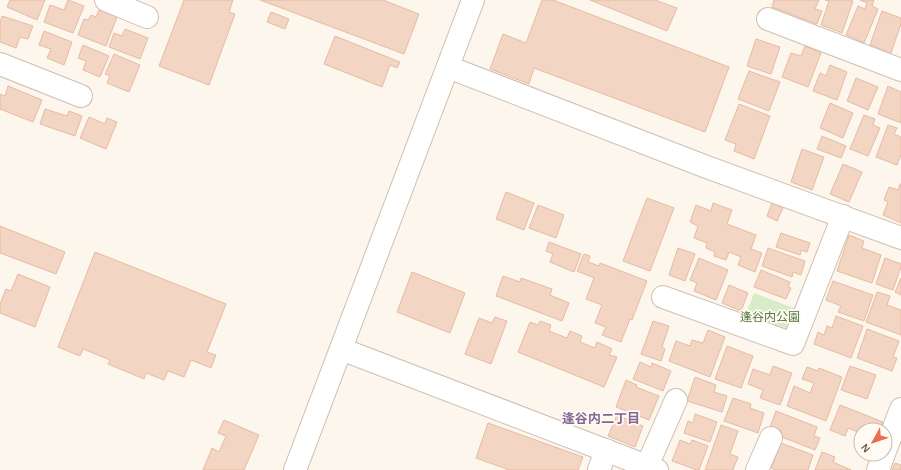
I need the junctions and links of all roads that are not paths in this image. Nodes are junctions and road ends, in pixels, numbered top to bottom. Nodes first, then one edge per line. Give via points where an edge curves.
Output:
1 (106, 0) edge
2 (473, 0) edge
3 (147, 17) dead end
4 (768, 20) dead end
5 (0, 64) edge
6 (448, 67) junction
7 (901, 70) edge
8 (81, 96) dead end
9 (843, 216) junction
10 (901, 238) edge
11 (663, 297) dead end
12 (341, 349) junction
13 (676, 400) dead end
14 (901, 408) edge
15 (893, 430) edge
16 (771, 438) dead end
17 (602, 460) edge
18 (652, 468) edge
19 (295, 470) edge
20 (757, 470) edge

1 - 3 street
2 - 6 street
4 - 7 street
5 - 8 street
6 - 9 street via 704,166
6 - 12 street
9 - 10 street
9 - 11 street via 793,344
12 - 17 street
12 - 19 street
13 - 18 street
14 - 15 street
16 - 20 street
17 - 18 street

